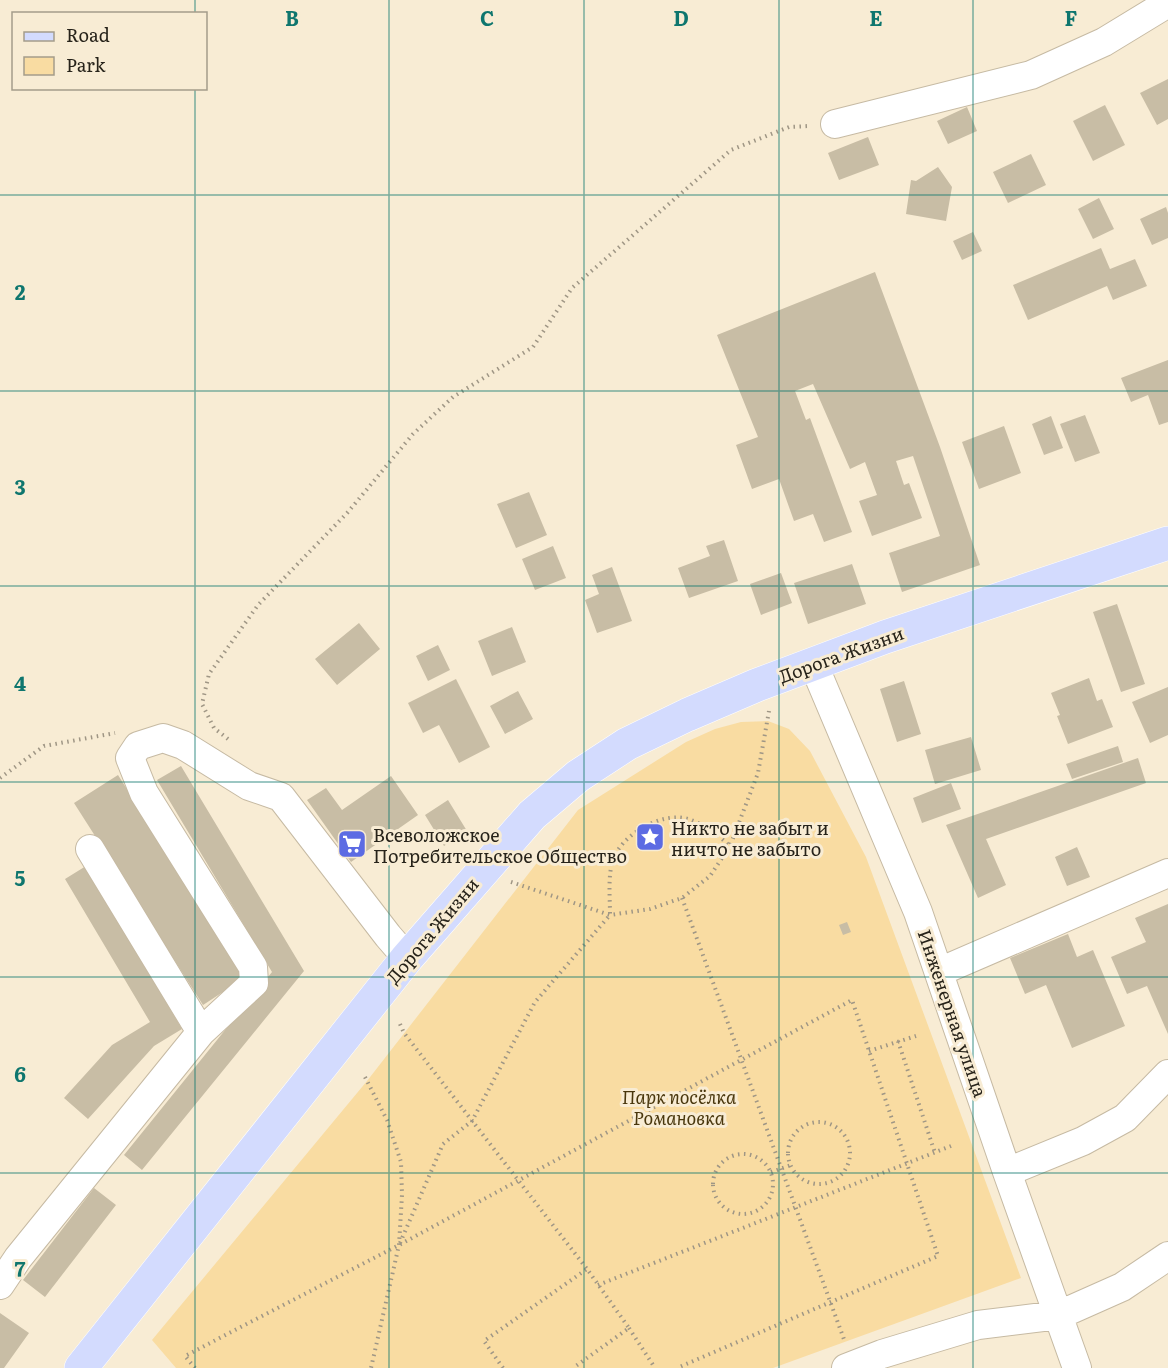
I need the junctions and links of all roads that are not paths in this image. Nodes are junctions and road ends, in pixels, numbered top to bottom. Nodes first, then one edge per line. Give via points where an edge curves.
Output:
1 (1168, 3) edge
2 (835, 124) road end
3 (1168, 543) edge
4 (813, 663) junction
5 (90, 849) dead end
6 (1168, 873) edge
7 (407, 958) junction
8 (939, 972) junction
9 (201, 1032) junction
10 (1168, 1074) edge
11 (1007, 1172) junction
12 (1168, 1256) edge
13 (0, 1285) edge
14 (1059, 1315) junction
15 (92, 1364) edge
16 (849, 1367) edge
17 (1077, 1368) edge

1 - 2 street via 1104,42 1030,75
3 - 4 main road, Дорога Жизни
4 - 7 main road, Дорога Жизни via 677,719 627,744 578,776 532,815
4 - 8 street, Инженерная улица via 918,912
5 - 9 street
6 - 8 street
7 - 9 street via 281,797 249,786 183,744 163,738 138,746 129,758 144,794 253,967 254,983
7 - 15 main road, Дорога Жизни
8 - 11 street, Инженерная улица
9 - 13 street
10 - 11 street via 1125,1118 1083,1141
11 - 14 street, Инженерная улица
12 - 14 street via 1122,1287
14 - 16 street via 978,1325
14 - 17 street, Инженерная улица

